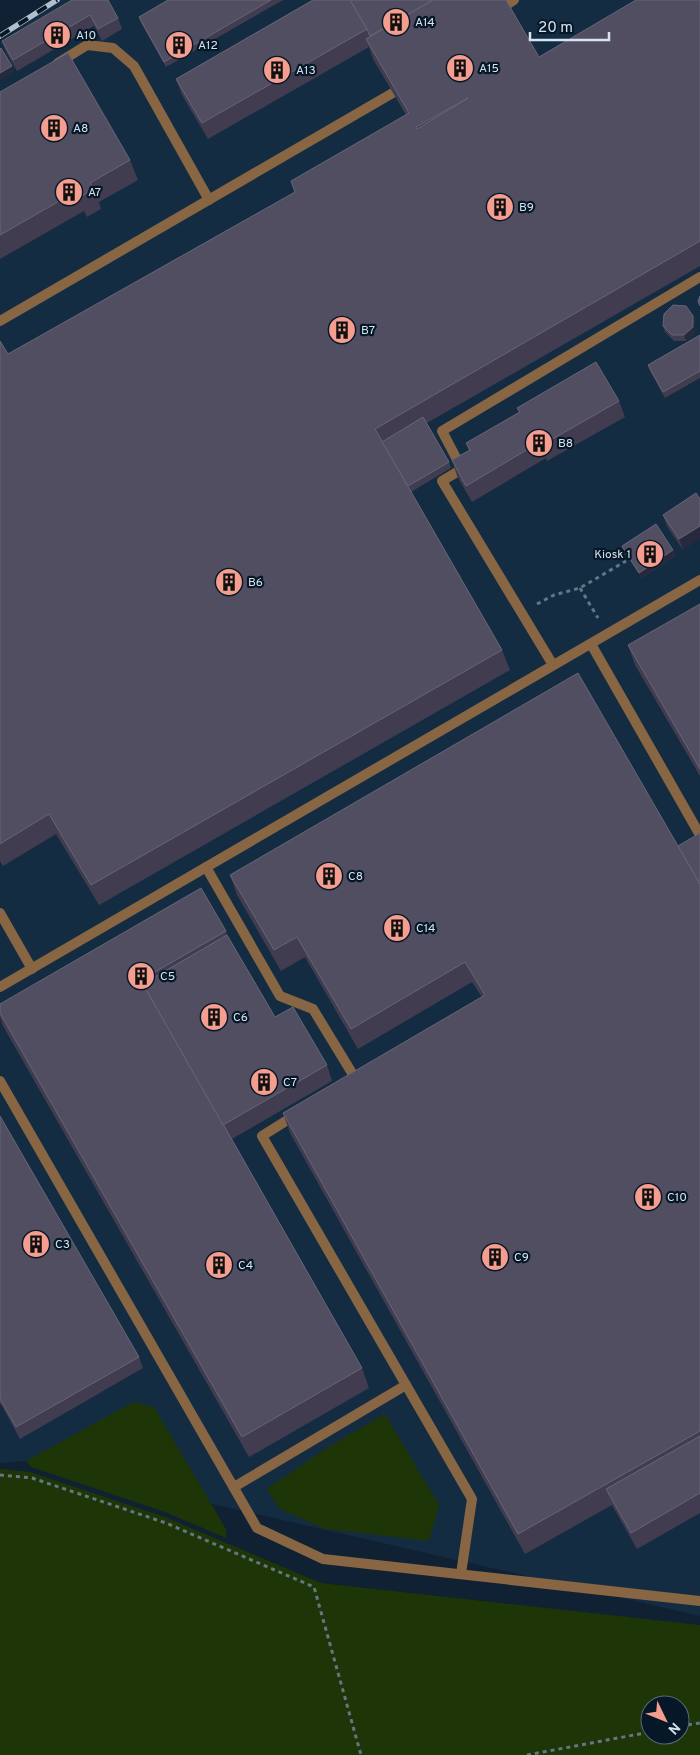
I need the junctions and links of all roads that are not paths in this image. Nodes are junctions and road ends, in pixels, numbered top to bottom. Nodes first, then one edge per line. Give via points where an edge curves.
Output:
1 (514, 0) edge
2 (486, 20) edge
3 (48, 69) edge
4 (413, 80) edge
5 (209, 200) junction
6 (700, 277) edge
7 (0, 321) edge
8 (700, 580) edge
9 (591, 644) junction
10 (553, 665) junction
11 (700, 835) edge
12 (206, 867) junction
13 (0, 913) edge
14 (32, 969) junction
15 (0, 987) edge
16 (371, 1068) edge
17 (0, 1081) edge
18 (304, 1109) edge
19 (406, 1385) junction
20 (234, 1487) junction
21 (461, 1574) junction
22 (700, 1601) edge

1 - 2 lane
3 - 5 lane via 88,45 113,48 134,66
4 - 5 lane
5 - 7 lane
6 - 10 lane via 442,431 462,469 442,481
8 - 9 lane
9 - 10 lane
9 - 11 lane
10 - 12 lane
12 - 14 lane
12 - 16 lane via 280,996 313,1009 350,1080
13 - 14 lane
14 - 15 lane
17 - 20 lane
18 - 19 lane via 262,1136
19 - 20 lane
19 - 21 lane via 472,1500
20 - 21 lane via 257,1528 323,1559
21 - 22 lane

